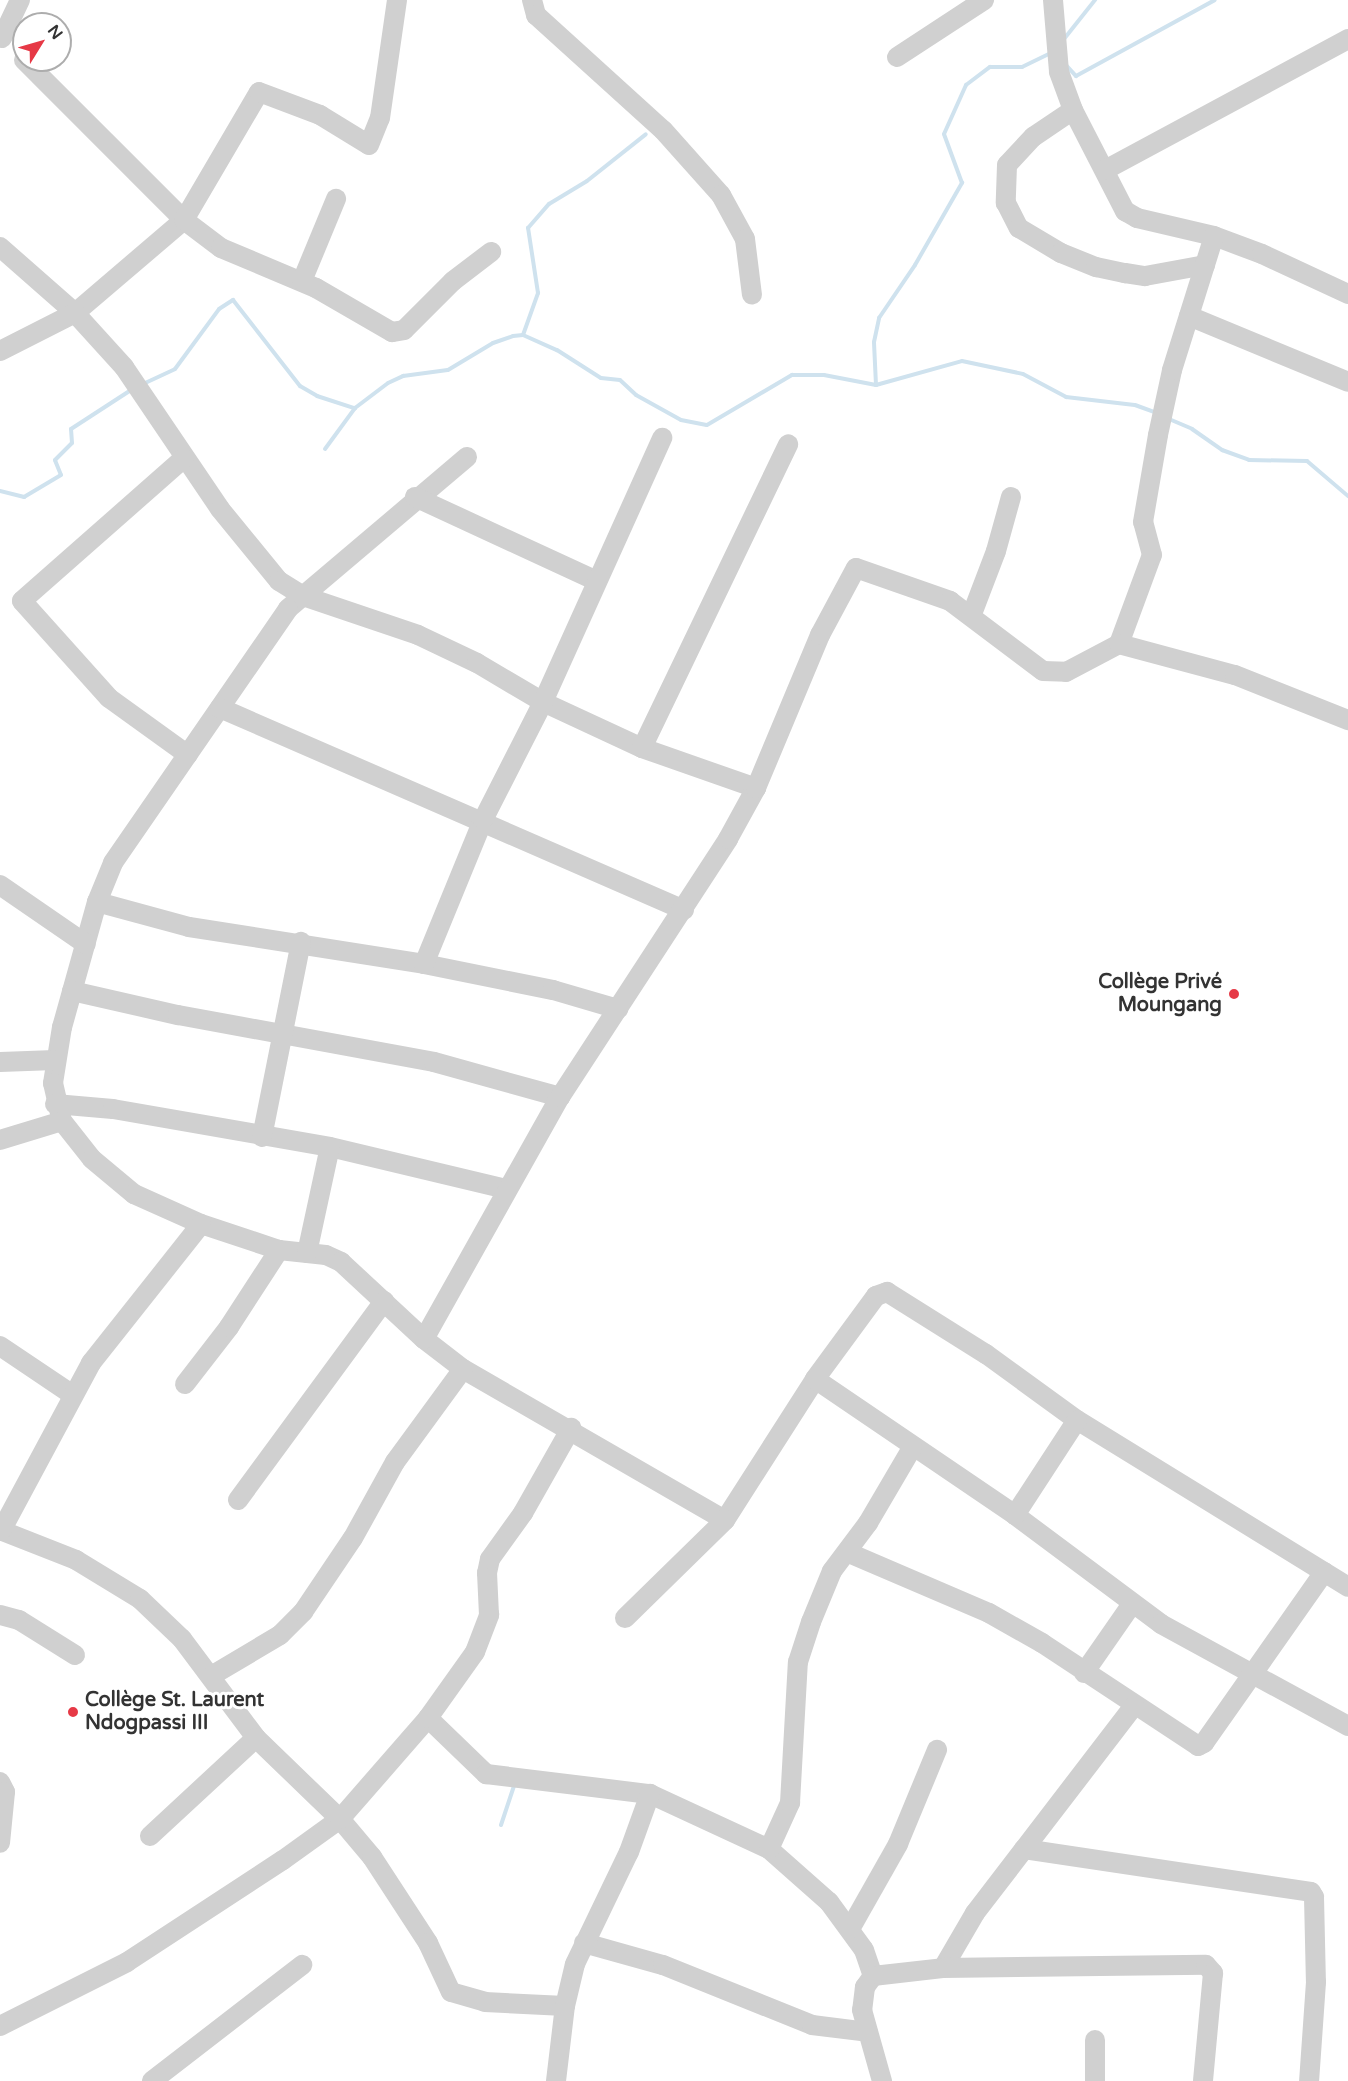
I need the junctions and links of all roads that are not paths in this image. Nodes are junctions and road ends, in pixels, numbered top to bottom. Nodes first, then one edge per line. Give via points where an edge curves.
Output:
1 (20, 0) edge
2 (397, 0) edge
3 (532, 0) edge
4 (984, 0) edge
5 (1053, 0) edge
6 (1, 37) edge
7 (1348, 39) edge
8 (12, 48) edge
9 (897, 57) dead end
10 (37, 72) edge
11 (1073, 110) junction
12 (1105, 170) junction
13 (336, 199) dead end
14 (184, 220) junction
15 (1214, 236) junction
16 (0, 247) edge
17 (491, 252) dead end
18 (1205, 265) junction
19 (302, 281) junction
20 (1348, 294) edge
21 (752, 295) dead end
22 (75, 314) junction
23 (1189, 316) junction
24 (0, 351) edge
25 (1348, 382) edge
26 (662, 438) dead end
27 (788, 444) dead end
28 (184, 458) junction
29 (467, 458) dead end
30 (1011, 496) dead end
31 (416, 498) junction
32 (597, 581) junction
33 (303, 596) junction
34 (972, 614) junction
35 (1119, 644) junction
36 (543, 702) junction
37 (220, 708) junction
38 (1348, 720) edge
39 (642, 748) junction
40 (188, 755) junction
41 (756, 788) junction
42 (483, 820) junction
43 (0, 885) edge
44 (97, 902) junction
45 (684, 910) junction
46 (301, 942) junction
47 (86, 944) junction
48 (424, 964) junction
49 (72, 991) junction
50 (618, 1009) junction
51 (285, 1033) junction
52 (55, 1060) junction
53 (0, 1062) edge
54 (560, 1097) junction
55 (59, 1112) junction
56 (262, 1137) junction
57 (0, 1140) edge
58 (330, 1147) junction
59 (506, 1189) junction
60 (201, 1224) junction
61 (279, 1250) junction
62 (307, 1253) junction
63 (384, 1301) junction
64 (424, 1339) junction
65 (2, 1351) edge
66 (463, 1369) junction
67 (815, 1379) junction
68 (185, 1384) dead end
69 (73, 1395) junction
70 (1077, 1420) junction
71 (571, 1428) junction
72 (912, 1448) junction
73 (238, 1500) dead end
74 (1015, 1515) junction
75 (725, 1520) junction
76 (0, 1531) edge
77 (849, 1553) junction
78 (1324, 1572) junction
79 (1348, 1587) edge
80 (1132, 1604) junction
81 (0, 1615) edge
82 (625, 1618) dead end
83 (75, 1655) dead end
84 (1084, 1673) junction
85 (1252, 1673) junction
86 (211, 1676) junction
87 (1134, 1706) junction
88 (428, 1719) junction
89 (1348, 1726) edge
90 (256, 1738) junction
91 (937, 1750) dead end
92 (0, 1782) edge
93 (650, 1794) junction
94 (340, 1819) junction
95 (150, 1836) dead end
96 (0, 1843) edge
97 (769, 1849) junction
98 (1024, 1849) junction
99 (850, 1929) junction
100 (584, 1944) junction
101 (302, 1965) dead end
102 (943, 1968) junction
103 (873, 1976) junction
104 (565, 2006) junction
105 (0, 2026) edge
106 (868, 2032) junction
107 (1095, 2040) dead end
108 (152, 2081) edge
109 (556, 2081) edge
110 (882, 2081) edge
111 (1095, 2081) edge
112 (1203, 2081) edge
113 (1309, 2081) edge

1 - 6 street
2 - 14 street via 380,118 369,145 320,115 259,92
3 - 21 street via 536,15 663,130 721,195 745,238
4 - 9 street
5 - 11 street via 1059,72
6 - 8 street
7 - 12 street
10 - 14 street via 110,141
11 - 12 street
11 - 18 street via 1024,144 1007,165 1006,203 1019,228 1070,256 1125,273 1145,276
12 - 15 street via 1125,211 1137,219
13 - 19 street
14 - 19 street via 239,258
14 - 22 street
15 - 18 street
15 - 20 street
16 - 22 street
17 - 19 street via 398,333
18 - 23 street
22 - 24 street
22 - 28 street via 124,367
23 - 25 street
23 - 35 street via 1172,370 1145,504 1143,522 1152,555
26 - 32 street
27 - 39 street
28 - 33 street via 260,562
28 - 40 street via 22,601 109,698
29 - 31 street
30 - 34 street via 996,551
31 - 32 street
31 - 33 street
32 - 36 street
33 - 36 street via 418,635 477,663
33 - 37 street via 277,622
34 - 35 street via 1043,671 1055,674
34 - 41 street via 950,601 860,569 853,570 798,682
35 - 38 street via 1236,675
36 - 39 street
36 - 42 street
37 - 40 street
37 - 42 street
39 - 41 street
40 - 44 street via 130,832
41 - 45 street
42 - 45 street
42 - 48 street
43 - 47 street
44 - 46 street via 189,927
44 - 47 street
45 - 50 street
46 - 48 street
46 - 51 street
47 - 49 street
48 - 50 street via 553,990
49 - 51 street
49 - 52 street
50 - 54 street
51 - 54 street via 434,1062
51 - 56 street
52 - 53 street
52 - 55 street
54 - 59 street
55 - 56 street via 113,1109
55 - 57 street
55 - 60 street via 113,1179 134,1194
56 - 58 street
58 - 59 street
58 - 62 street
59 - 64 street
60 - 61 street
60 - 69 street via 158,1282 109,1337
61 - 62 street
61 - 68 street via 229,1327
62 - 63 street via 341,1262
63 - 64 street
63 - 73 street
64 - 66 street
65 - 69 street
66 - 71 street
66 - 86 street via 395,1462 353,1538 303,1612 280,1635
67 - 70 street via 876,1296 886,1292 986,1354
67 - 72 street
67 - 75 street
69 - 76 street
70 - 74 street
70 - 78 street
71 - 75 street
71 - 88 street via 528,1506 490,1559 489,1615 483,1636
72 - 74 street
72 - 77 street
74 - 80 street
75 - 82 street
76 - 86 street via 76,1560 140,1599 182,1639
77 - 84 street via 988,1613 1042,1643
77 - 97 street via 825,1585 798,1662 790,1803
78 - 79 street
78 - 85 street
80 - 84 street
80 - 85 street
81 - 83 street via 19,1620
84 - 87 street
85 - 87 street via 1204,1743 1198,1746
85 - 89 street
86 - 90 street
87 - 98 street
88 - 93 street via 486,1774
88 - 94 street
90 - 94 street
90 - 95 street
91 - 99 street via 898,1844
92 - 96 street via 5,1792
93 - 97 street
93 - 100 street via 629,1852
94 - 104 street via 405,1902 451,1992 485,2002
94 - 105 street via 127,1962
97 - 99 street via 815,1888
98 - 102 street via 975,1913
98 - 113 street via 1311,1892 1316,1982
99 - 103 street via 864,1950
100 - 104 street
100 - 106 street via 663,1965 812,2025
101 - 108 street
102 - 103 street
102 - 112 street via 1206,1965 1213,1973
103 - 106 street via 861,1999
104 - 109 street
106 - 110 street
107 - 111 street

